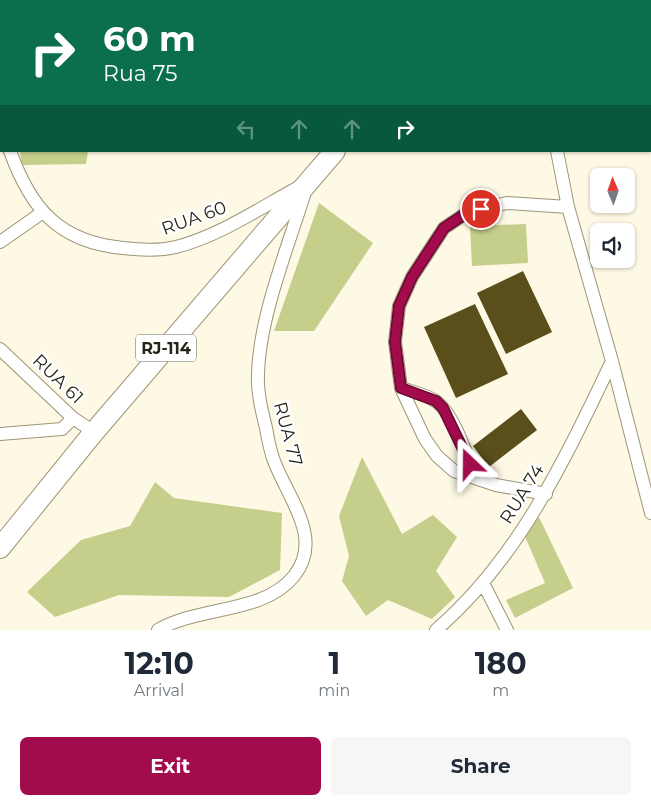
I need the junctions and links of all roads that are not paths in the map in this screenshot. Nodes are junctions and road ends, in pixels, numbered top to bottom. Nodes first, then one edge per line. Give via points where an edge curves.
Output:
1 (0, 0) edge
2 (0, 18) edge
3 (10, 152) edge
4 (335, 152) edge
5 (557, 152) edge
6 (308, 182) junction
7 (568, 207) junction
8 (43, 212) junction
9 (0, 242) edge
10 (0, 349) edge
11 (612, 361) junction
12 (401, 388) junction
13 (72, 418) junction
14 (94, 432) junction
15 (0, 434) edge
16 (476, 478) junction
17 (546, 494) junction
18 (651, 513) edge
19 (0, 548) edge
20 (483, 583) junction
21 (158, 630) edge
22 (436, 630) edge
23 (506, 630) edge

1 - 2 street
3 - 8 street, RUA 60 via 21,182
4 - 6 main road, RJ-114
5 - 7 street
6 - 8 street, RUA 60 via 221,230 176,247 144,250 99,246 70,234
6 - 14 main road, RJ-114
6 - 21 street, RUA 77 via 261,338 258,377 260,403 273,460 307,538 305,558 293,578 268,596 185,618
7 - 11 street
7 - 12 street via 507,203 468,212 444,228 412,277 399,306 395,342
8 - 9 street
10 - 13 street, RUA 61
11 - 17 street, RUA 74
11 - 18 street
12 - 16 street via 425,439 437,456 454,471
12 - 16 street via 436,401 443,408
13 - 14 street, RUA 61
13 - 15 street via 62,430
14 - 19 main road, RJ-114
16 - 17 street
17 - 20 street, RUA 74
20 - 22 street, RUA 74
20 - 23 street

